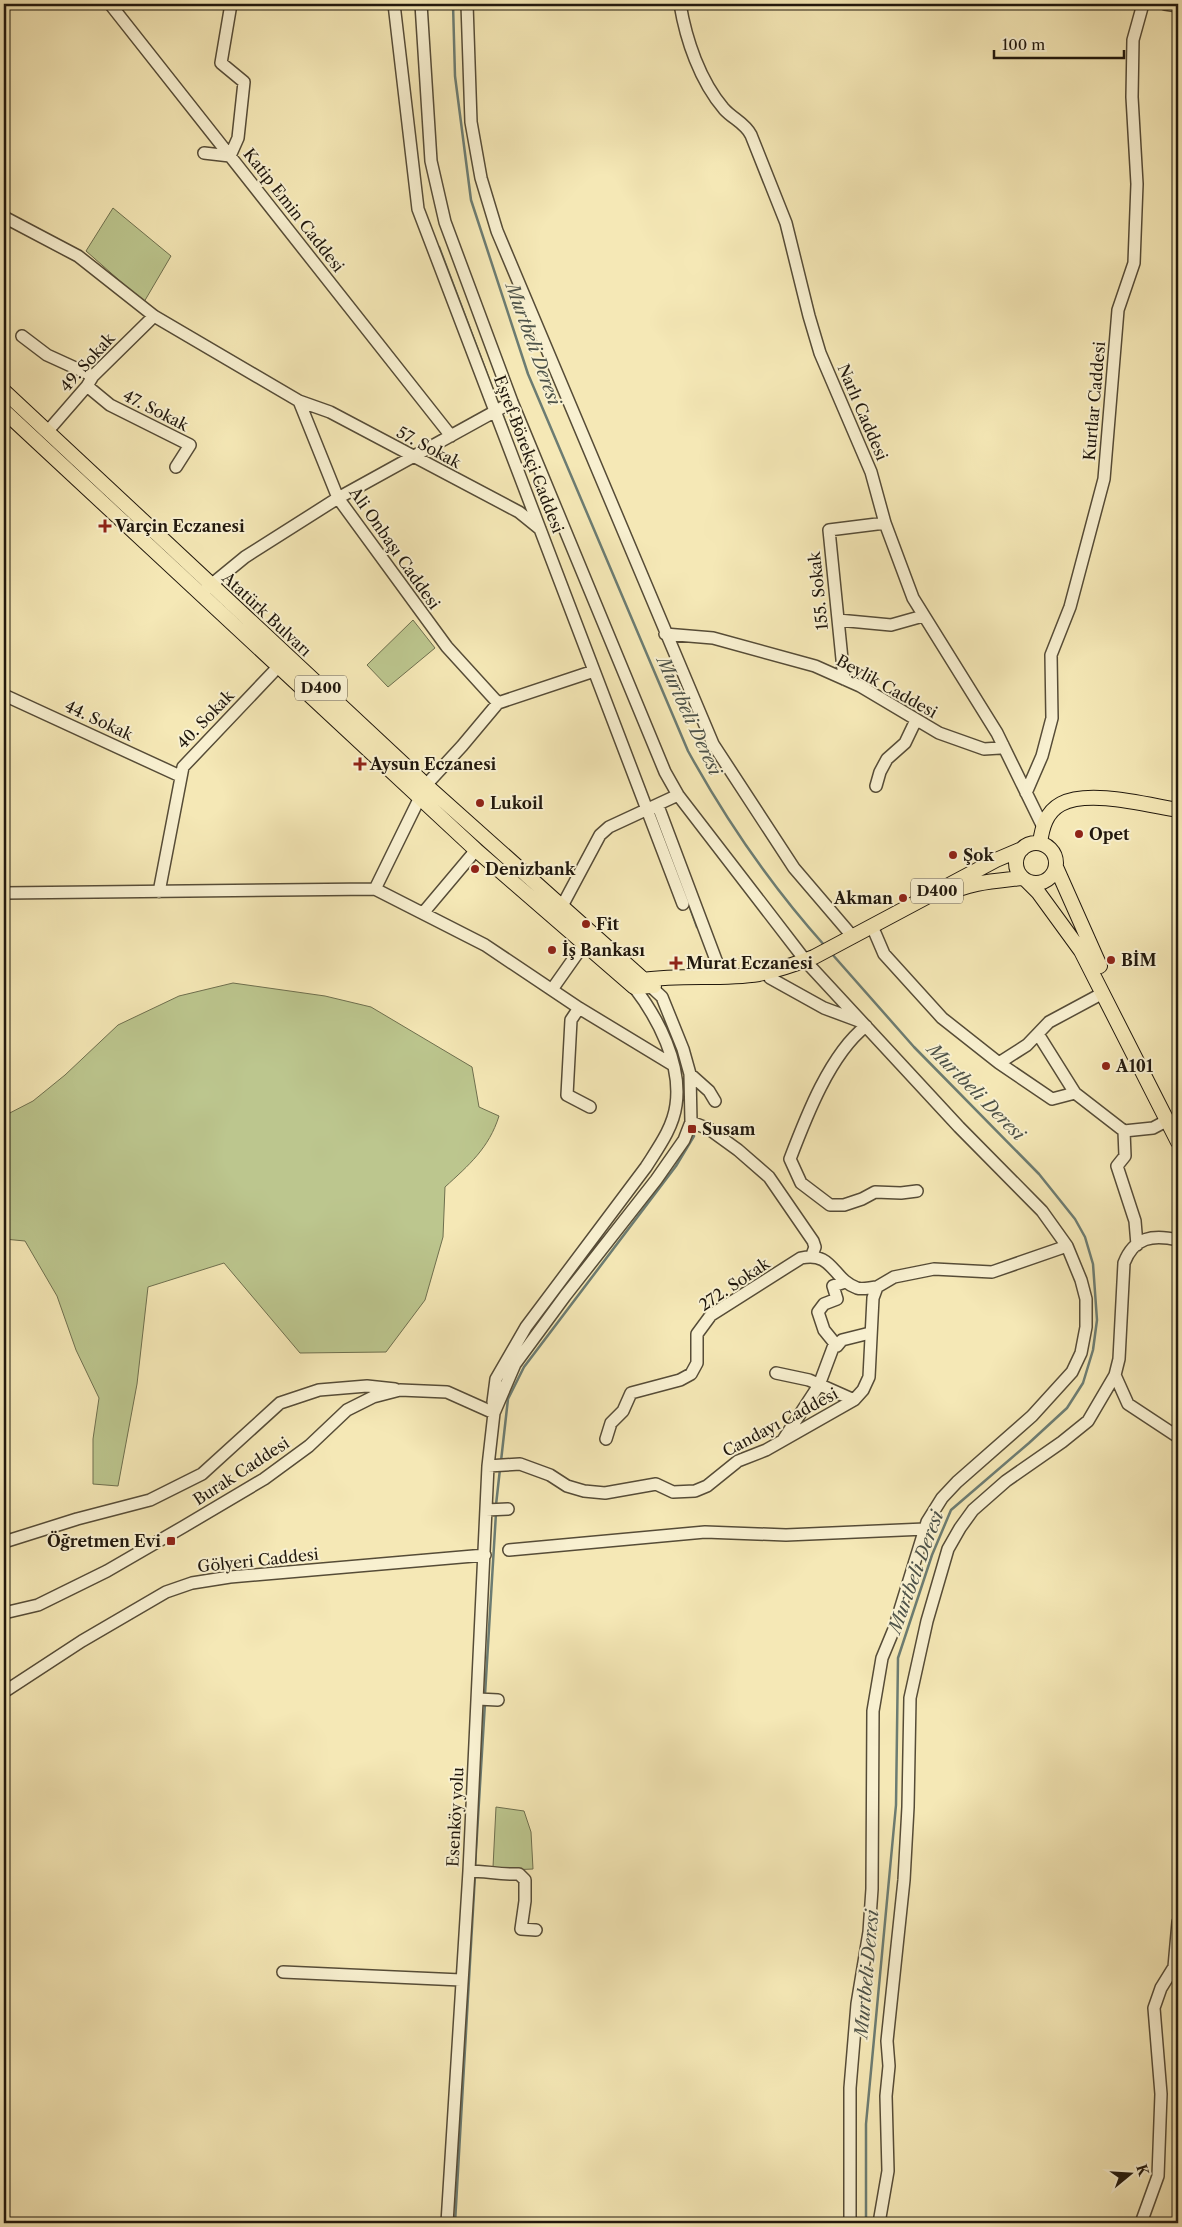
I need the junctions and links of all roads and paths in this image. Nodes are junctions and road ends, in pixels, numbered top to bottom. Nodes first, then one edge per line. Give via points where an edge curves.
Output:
1 (110, 4) edge
2 (232, 4) edge
3 (394, 4) edge
4 (420, 4) edge
5 (467, 4) edge
6 (680, 4) edge
7 (1143, 4) edge
8 (1165, 4) edge
9 (1178, 6) edge
10 (204, 153) dead end
11 (230, 156) junction
12 (4, 217) edge
13 (154, 316) junction
14 (22, 336) dead end
15 (93, 376) junction
16 (87, 386) junction
17 (4, 391) edge
18 (299, 401) junction
19 (502, 408) junction
20 (4, 411) edge
21 (47, 432) junction
22 (451, 436) junction
23 (412, 458) junction
24 (176, 467) dead end
25 (338, 498) junction
26 (885, 523) junction
27 (540, 529) junction
28 (205, 590) junction
29 (923, 616) junction
30 (838, 620) junction
31 (665, 634) junction
32 (278, 667) junction
33 (594, 671) junction
34 (844, 679) junction
35 (4, 695) edge
36 (498, 702) junction
37 (916, 720) junction
38 (1003, 745) junction
39 (180, 776) junction
40 (876, 786) dead end
41 (423, 791) junction
42 (1026, 793) junction
43 (678, 795) junction
44 (652, 808) junction
45 (1178, 810) edge
46 (1043, 827) junction
47 (1040, 843) junction
48 (1022, 849) junction
49 (476, 850) junction
50 (1056, 867) junction
51 (1025, 879) junction
52 (375, 889) junction
53 (159, 892) junction
54 (4, 893) edge
55 (683, 904) dead end
56 (561, 908) junction
57 (423, 913) junction
58 (875, 933) junction
59 (856, 939) junction
60 (584, 944) junction
61 (812, 961) junction
62 (722, 976) junction
63 (770, 978) junction
64 (643, 984) junction
65 (553, 988) junction
66 (1102, 993) junction
67 (643, 999) joint
68 (579, 1008) junction
69 (866, 1026) junction
70 (1038, 1034) junction
71 (673, 1064) junction
72 (999, 1064) junction
73 (690, 1074) junction
74 (1074, 1093) junction
75 (715, 1101) dead end
76 (590, 1107) dead end
77 (1173, 1120) edge
78 (691, 1122) junction
79 (1124, 1131) junction
80 (1178, 1142) edge
81 (917, 1191) dead end
82 (1178, 1240) edge
83 (1136, 1245) junction
84 (1068, 1246) junction
85 (812, 1255) junction
86 (845, 1282) junction
87 (877, 1286) junction
88 (870, 1333) junction
89 (834, 1345) junction
90 (776, 1372) dead end
91 (1115, 1375) junction
92 (820, 1385) junction
93 (400, 1390) junction
94 (854, 1400) junction
95 (494, 1414) junction
96 (1178, 1437) edge
97 (606, 1439) dead end
98 (783, 1440) junction
99 (496, 1466) junction
100 (924, 1529) junction
101 (4, 1542) edge
102 (509, 1550) dead end
103 (485, 1555) junction
104 (4, 1613) edge
105 (4, 1692) edge
106 (473, 1871) junction
107 (1178, 1922) edge
108 (536, 1930) dead end
109 (283, 1972) dead end
110 (461, 1980) junction
111 (448, 2223) edge
112 (850, 2223) edge
113 (879, 2223) edge
114 (1141, 2223) edge

1 - 11 street, Katip Emin Caddesi
2 - 11 street via 221,63 244,82 238,138
3 - 19 street, Eşref Börekçi Caddesi via 418,209
4 - 19 street via 431,161 439,202
5 - 31 street via 472,122 481,178 497,231
6 - 26 street, Narlı Caddesi via 689,44 709,85 724,109 747,128 758,152 786,223 820,352 871,472
7 - 42 street, Kurtlar Caddesi via 1133,40 1132,97 1137,184 1134,264 1118,310 1104,479 1070,607 1051,655 1052,718 1042,756
8 - 9 street
10 - 11 street
11 - 22 street, Katip Emin Caddesi
12 - 13 street via 78,256
13 - 15 street, 49. Sokak
13 - 18 street
14 - 15 street via 47,354
15 - 16 street, 49. Sokak
16 - 21 street, 49. Sokak
16 - 24 street, 47. Sokak via 110,405 190,445
17 - 21 main road, Atatürk Bulvarı / D400
18 - 23 street, 57. Sokak via 330,412
18 - 25 street, Ali Onbaşı Caddesi
19 - 22 street
19 - 27 street, Eşref Börekçi Caddesi
19 - 43 street via 664,772
20 - 28 main road, Atatürk Bulvarı / D400
21 - 28 main road, Atatürk Bulvarı / D400
22 - 23 street
23 - 25 street
23 - 27 street, 57. Sokak via 519,512
25 - 28 street via 245,556
25 - 36 street, Ali Onbaşı Caddesi via 447,647
26 - 29 street, Narlı Caddesi
26 - 30 street, 155. Sokak via 829,530
27 - 33 street, Eşref Börekçi Caddesi
28 - 32 main road, Atatürk Bulvarı / D400
28 - 41 main road, Atatürk Bulvarı / D400
29 - 30 street via 891,625
29 - 38 street, Narlı Caddesi
30 - 34 street, 155. Sokak
31 - 34 street, Beylik Caddesi via 713,638 815,666
31 - 59 street via 712,744 794,868
32 - 39 street, 40. Sokak via 182,767
32 - 41 main road, Atatürk Bulvarı / D400
33 - 36 street
33 - 44 street, Eşref Börekçi Caddesi
34 - 37 street, Beylik Caddesi
35 - 39 street, 44. Sokak
36 - 41 street
37 - 38 street, Beylik Caddesi via 939,733 984,749
37 - 40 street via 905,743 887,759
38 - 42 street, Narlı Caddesi
39 - 53 street, 40. Sokak
41 - 49 main road, Atatürk Bulvarı / D400
41 - 52 street
41 - 56 main road, Atatürk Bulvarı / D400
42 - 46 street, Narlı Caddesi
43 - 44 street
43 - 61 street
44 - 55 street, Eşref Börekçi Caddesi
44 - 56 street via 609,827 600,835
44 - 62 street, Eşref Börekçi Caddesi
45 - 46 main road via 1095,798 1069,801 1060,805
46 - 47 main road
47 - 48 main road, D400
47 - 50 main road via 1054,854
48 - 51 main road via 1016,860 1018,873
48 - 59 main road, D400 via 996,860
49 - 57 street
49 - 60 main road, Atatürk Bulvarı / D400
50 - 51 main road, D400 via 1045,881 1033,883
50 - 77 main road
51 - 58 main road, D400 via 987,882 954,891
51 - 66 main road via 1081,951
52 - 53 street
52 - 57 street
53 - 54 street
56 - 64 main road, Atatürk Bulvarı / D400
57 - 65 street via 485,945
58 - 59 main road, D400
58 - 72 street via 884,954 942,1018
59 - 61 main road, D400
60 - 64 main road, Atatürk Bulvarı / D400
60 - 65 street
61 - 62 main road, D400 via 758,974
61 - 63 main road, D400
61 - 69 street
62 - 64 main road, D400 via 662,977
63 - 64 main road, D400 via 740,982
63 - 69 street via 824,1008 854,1018
64 - 67 main road
64 - 73 street via 662,997
65 - 68 street
66 - 70 street via 1049,1022
66 - 77 main road
67 - 71 street via 665,1040
68 - 71 street
68 - 76 street via 571,1020 568,1095
69 - 81 street via 842,1050 808,1114 790,1159 801,1183 830,1205 852,1202 875,1192
69 - 84 street via 959,1127 1028,1194
70 - 72 street
70 - 74 street
71 - 95 street via 676,1106 664,1139 508,1356 492,1396
72 - 74 street via 1052,1099
73 - 75 street
73 - 78 street
74 - 79 street
77 - 79 street via 1153,1128
77 - 80 main road
78 - 85 street via 709,1129 769,1177 813,1241
78 - 95 street via 684,1140 656,1180 515,1364
79 - 83 street via 1125,1156 1118,1166 1135,1222
82 - 83 street via 1149,1237
83 - 91 street via 1129,1250 1124,1263 1119,1359
84 - 87 street via 992,1272 934,1269 894,1277
84 - 100 street via 1086,1299 1081,1353 1072,1372 1032,1416 957,1482 942,1498
85 - 86 street via 822,1257
85 - 97 street, 272. Sokak via 801,1258 711,1315 697,1334 697,1364 691,1374 631,1393 623,1411 611,1423
86 - 87 street via 859,1289
86 - 89 street via 833,1286 837,1299 824,1304 818,1312
87 - 88 street, Candayı Caddesi
88 - 89 street
88 - 94 street, Candayı Caddesi via 868,1377
89 - 92 street
90 - 92 street
91 - 96 street via 1128,1404
91 - 113 street via 1088,1421 1006,1481 973,1510 948,1549 926,1621 910,1698 904,1880 886,2041 889,2066 886,2096 888,2171
92 - 94 street
92 - 98 street
93 - 95 street, Burak Caddesi via 447,1392
93 - 101 street via 367,1386 329,1389 280,1403 202,1474 150,1500
93 - 104 street, Burak Caddesi via 373,1397 347,1410 309,1446 264,1479 107,1571 38,1605
94 - 98 street, Candayı Caddesi
95 - 99 street, Esenköy yolu
98 - 99 street, Candayı Caddesi via 738,1461 708,1486 695,1491 673,1492 656,1484 605,1493 584,1491 520,1464
99 - 103 street, Esenköy yolu via 497,1509
100 - 102 street via 786,1535 705,1532
100 - 112 street via 882,1658 873,1711 872,1889 850,2088
103 - 105 street, Gölyeri Caddesi via 192,1583 166,1592 135,1609
103 - 106 street, Esenköy yolu via 486,1699
106 - 108 street via 520,1874 525,1880 521,1930
106 - 110 street, Esenköy yolu
107 - 114 street via 1174,1967 1154,2008 1160,2094 1158,2176
109 - 110 street
110 - 111 street, Esenköy yolu

